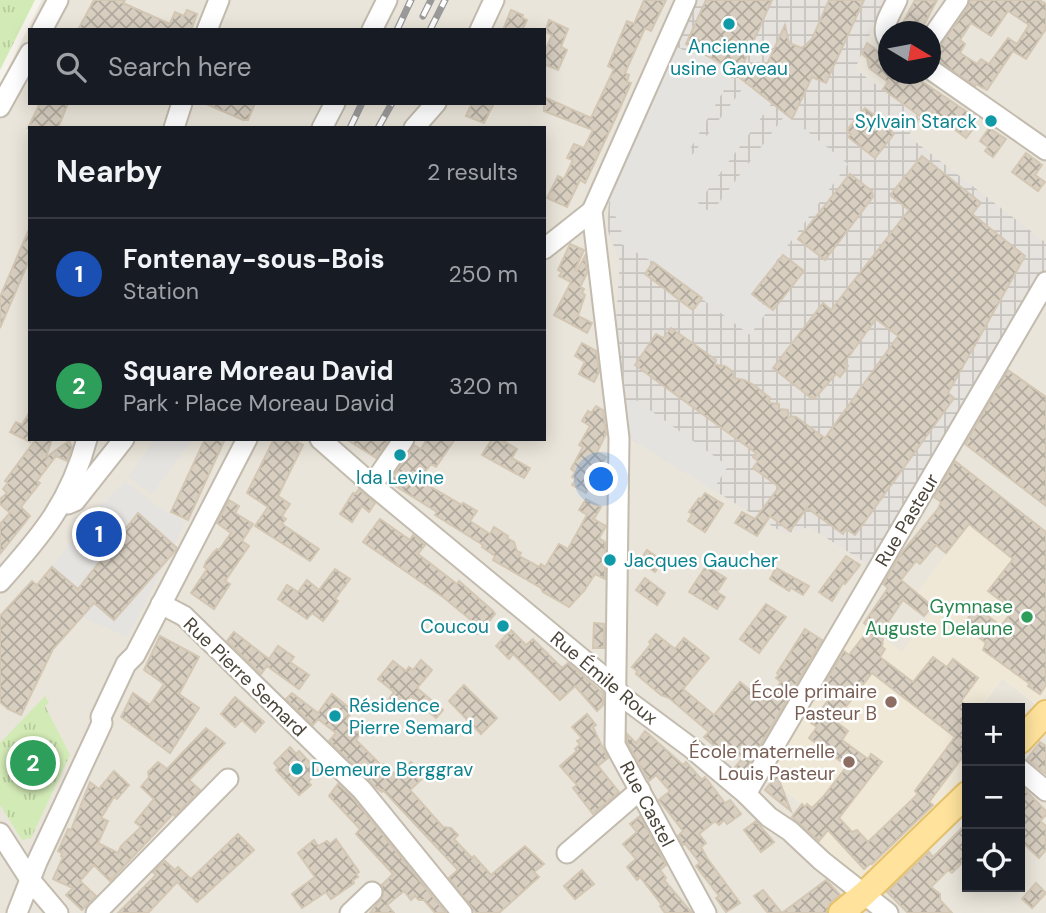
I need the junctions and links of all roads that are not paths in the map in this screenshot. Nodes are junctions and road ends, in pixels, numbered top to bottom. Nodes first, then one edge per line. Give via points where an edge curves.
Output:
1 (58, 0) edge
2 (219, 0) edge
3 (387, 0) edge
4 (494, 0) edge
5 (686, 0) edge
6 (897, 0) edge
7 (958, 0) edge
8 (888, 21) edge
9 (941, 24) edge
10 (43, 28) edge
11 (208, 28) edge
12 (373, 28) edge
13 (481, 28) edge
14 (28, 57) edge
15 (941, 77) edge
16 (181, 105) edge
17 (334, 105) edge
18 (434, 105) edge
19 (0, 107) edge
20 (175, 126) edge
21 (324, 126) edge
22 (416, 126) edge
23 (1046, 150) edge
24 (592, 211) junction
25 (546, 247) edge
26 (1046, 282) edge
27 (122, 441) edge
28 (246, 441) edge
29 (322, 441) edge
30 (403, 441) edge
31 (85, 448) edge
32 (102, 467) junction
33 (373, 484) junction
34 (60, 507) junction
35 (0, 582) edge
36 (160, 604) junction
37 (615, 688) junction
38 (1046, 713) edge
39 (1025, 736) edge
40 (1025, 773) edge
41 (228, 779) dead end
42 (639, 790) junction
43 (1046, 791) edge
44 (746, 794) junction
45 (962, 799) edge
46 (0, 833) edge
47 (567, 853) dead end
48 (31, 881) junction
49 (372, 892) dead end
50 (864, 894) junction
51 (17, 913) edge
52 (58, 913) edge
53 (96, 913) edge
54 (350, 913) edge
55 (462, 913) edge
56 (706, 913) edge
57 (841, 913) edge
58 (888, 913) edge

1 - 10 street
2 - 11 street
3 - 12 street
4 - 13 street
5 - 24 street
6 - 8 street
7 - 9 street
14 - 19 street
15 - 23 street
16 - 20 street
17 - 21 street
18 - 22 street
24 - 25 street
24 - 37 street, Rue Castel via 619,438
26 - 44 street, Rue Pasteur
27 - 32 street
28 - 36 street
29 - 33 street, Rue Émile Roux
30 - 33 street
31 - 32 street via 92,464
31 - 34 street
32 - 34 street via 75,501
33 - 37 street, Rue Émile Roux
34 - 35 street
36 - 48 street via 119,678
36 - 55 street, Rue Pierre Semard via 184,616 362,790
37 - 42 street, Rue Castel via 615,745
37 - 44 street, Rue Émile Roux
38 - 39 main road
40 - 43 street
41 - 53 street
42 - 47 street
42 - 56 street, Rue Castel
44 - 50 street, Rue Émile Roux
45 - 50 main road
46 - 48 street
48 - 51 street
48 - 52 street
49 - 54 street
50 - 57 main road
50 - 58 street, Rue Émile Roux

